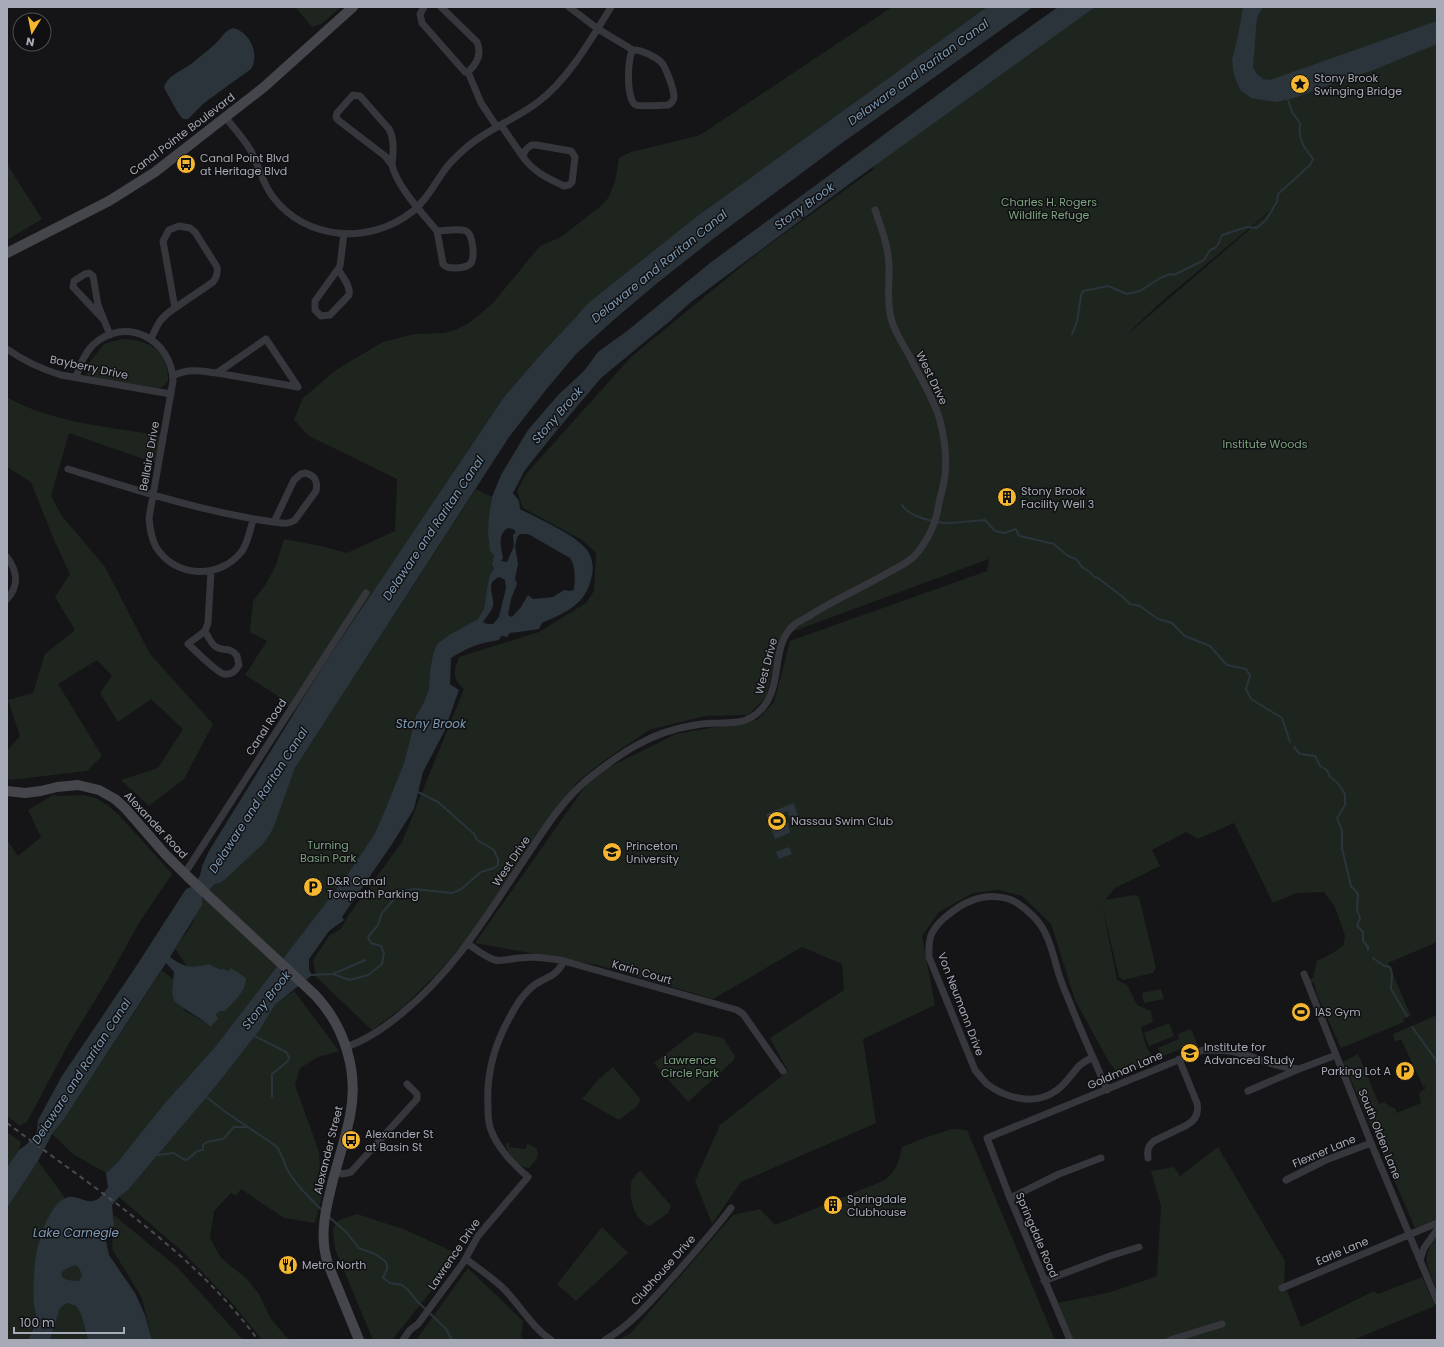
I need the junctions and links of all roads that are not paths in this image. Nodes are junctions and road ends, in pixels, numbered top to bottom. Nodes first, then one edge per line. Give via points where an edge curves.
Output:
1 (353, 7) edge
2 (424, 7) edge
3 (441, 7) edge
4 (569, 7) edge
5 (612, 7) edge
6 (598, 29) junction
7 (633, 50) junction
8 (468, 72) junction
9 (226, 117) junction
10 (499, 126) junction
11 (523, 157) junction
12 (392, 165) junction
13 (417, 207) junction
14 (875, 210) dead end
15 (438, 231) junction
16 (344, 234) junction
17 (7, 253) edge
18 (338, 269) junction
19 (175, 308) junction
20 (104, 320) junction
21 (110, 335) junction
22 (150, 339) junction
23 (7, 349) edge
24 (217, 373) junction
25 (173, 376) junction
26 (76, 377) junction
27 (171, 394) junction
28 (68, 469) dead end
29 (153, 496) junction
30 (253, 520) junction
31 (274, 522) junction
32 (7, 557) edge
33 (211, 571) junction
34 (366, 593) dead end
35 (7, 598) edge
36 (205, 631) junction
37 (7, 791) edge
38 (188, 877) junction
39 (209, 896) joint
40 (468, 944) junction
41 (564, 961) junction
42 (1304, 974) dead end
43 (346, 1047) junction
44 (1336, 1055) junction
45 (1093, 1057) junction
46 (1179, 1059) junction
47 (1299, 1069) junction
48 (783, 1071) dead end
49 (407, 1084) dead end
50 (1107, 1090) junction
51 (1248, 1091) dead end
52 (987, 1138) joint
53 (1371, 1143) junction
54 (1101, 1158) dead end
55 (1148, 1158) dead end
56 (335, 1172) junction
57 (1286, 1180) dead end
58 (1010, 1198) junction
59 (731, 1208) dead end
60 (1437, 1223) edge
61 (1437, 1230) edge
62 (1410, 1235) junction
63 (1139, 1247) dead end
64 (466, 1259) junction
65 (1420, 1260) junction
66 (1044, 1281) junction
67 (1282, 1288) dead end
68 (1437, 1300) edge
69 (1222, 1324) dead end
70 (359, 1340) edge
71 (402, 1340) edge
72 (551, 1340) edge
73 (605, 1340) edge
74 (1070, 1340) edge
75 (1170, 1340) edge

1 - 9 main road, Canal Pointe Boulevard via 264,87
2 - 8 street via 420,14 422,23 465,72
3 - 8 street via 477,42 478,58
4 - 6 street
5 - 6 street
6 - 7 street
6 - 10 street via 556,86 537,103
7 - 7 street via 629,75 632,103 671,103 674,96 662,62
8 - 10 street via 481,103
9 - 16 street via 250,149 265,185 282,208 320,230
9 - 17 main road, Canal Pointe Boulevard via 132,187
10 - 11 street
10 - 13 street via 457,156
11 - 11 street via 534,170 564,186 572,182 575,157 571,152 536,144 527,148
12 - 12 street via 393,140 389,129 360,96 351,96 336,113 336,117 385,156
12 - 13 street
13 - 15 street
13 - 16 street via 404,218 381,229
14 - 40 street, West Drive via 886,241 890,314 894,327 926,387 944,439 945,476 935,521 921,547 911,559 824,606 793,626 784,639 768,701 758,713 736,723 722,722 668,730 642,741 584,782 558,810
15 - 15 street via 442,264 448,268 470,265 470,234 462,231
16 - 18 street
18 - 18 street via 314,301 314,310 321,316 330,315 349,295 348,287
19 - 19 street via 213,282 217,272 194,232 184,226 169,230 163,241
19 - 22 street via 162,318
20 - 20 street via 98,305 93,276 85,274 74,281 73,287
20 - 21 street
21 - 22 street, Bellaire Drive via 125,332
21 - 26 street, Bellaire Drive via 97,342 87,352
22 - 25 street, Bellaire Drive via 168,358
23 - 26 street, Bayberry Drive via 46,371
24 - 24 street via 283,385 298,387 266,339
24 - 25 street via 196,370
25 - 27 street, Bellaire Drive
26 - 27 street, Bayberry Drive
27 - 29 street, Bellaire Drive
28 - 29 street
29 - 30 street
29 - 33 street, Bellaire Drive via 150,528 155,546 161,554 183,570
30 - 31 street
30 - 33 street, Bellaire Drive via 247,541 239,554 228,564
31 - 31 street via 286,524 295,520 316,491 314,478 310,474 296,476
32 - 35 street via 14,567 16,581
33 - 36 street via 208,623
34 - 38 street, Canal Road
36 - 36 street via 188,644 220,673 233,672 239,665 238,656 230,650 213,645
37 - 38 main road, Alexander Road via 25,793 71,785 86,786 105,792 120,803
38 - 39 main road, Alexander Road
39 - 43 main road, Alexander Street via 320,1000 333,1018
40 - 41 street, Karin Court via 495,960 532,957
40 - 43 street, West Drive via 445,973 414,1004 378,1031
41 - 48 street, Karin Court via 738,1010
41 - 64 street, Lawrence Drive via 557,972 533,986 524,995 508,1019 491,1061 487,1086 489,1124 502,1151 528,1177 478,1236
42 - 44 street, South Olden Lane
43 - 56 main road, Alexander Street via 351,1067 352,1108
44 - 47 street
44 - 53 street, South Olden Lane
45 - 45 street, Von Neumann Drive via 1071,1007 1044,931 1022,906 1011,899 983,896 969,900 940,921 928,946 930,957 975,1070 986,1083 1012,1097 1047,1097 1080,1065
45 - 50 street, Von Neumann Drive
46 - 47 street, Goldman Lane via 1203,1050 1220,1050 1236,1052 1275,1066
46 - 50 street, Goldman Lane
46 - 55 street via 1197,1103 1196,1116 1188,1125 1149,1145
47 - 51 street
49 - 56 street via 417,1094 417,1099 351,1172
50 - 52 street, Goldman Lane
52 - 58 street, Springdale Road
53 - 57 street, Flexner Lane via 1326,1160
53 - 62 street, South Olden Lane
54 - 58 street via 1059,1174
56 - 70 main road, Alexander Street via 323,1227 323,1240 326,1258
58 - 66 street, Springdale Road
59 - 73 street, Clubhouse Drive via 642,1312
60 - 62 street, Earle Lane
61 - 65 street via 1424,1248
62 - 65 street, South Olden Lane
62 - 67 street, Earle Lane
63 - 66 street
64 - 71 street, Lawrence Drive via 418,1324
64 - 72 street via 496,1281 514,1299 531,1322
65 - 68 street, South Olden Lane
66 - 74 street, Springdale Road
69 - 75 street

